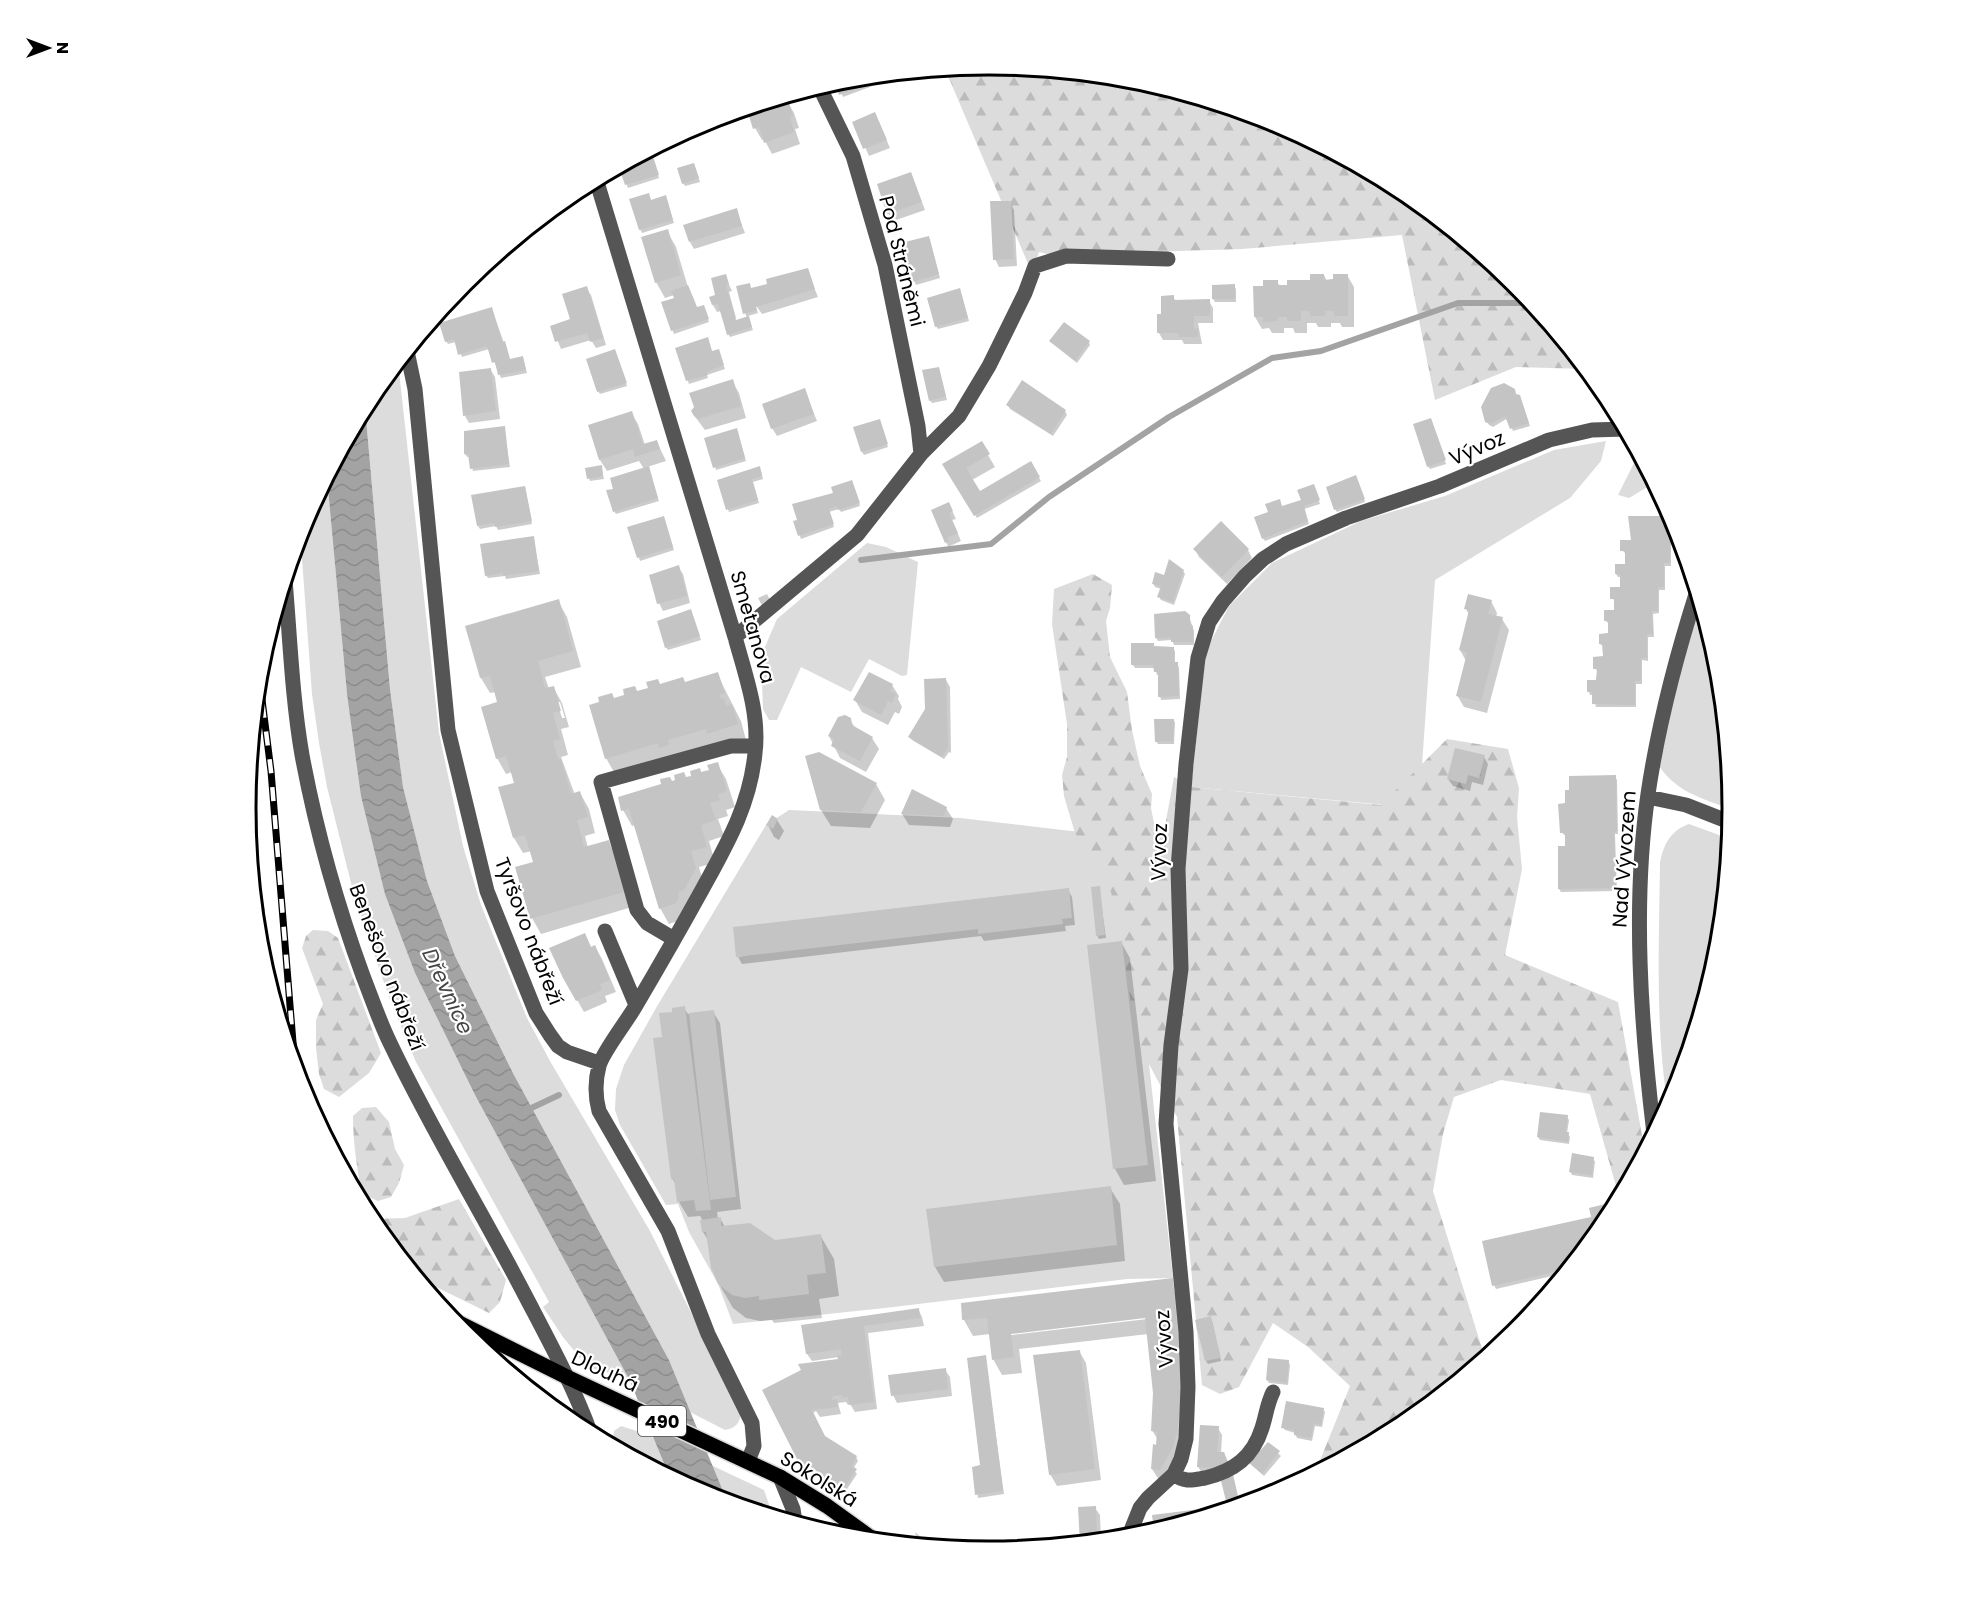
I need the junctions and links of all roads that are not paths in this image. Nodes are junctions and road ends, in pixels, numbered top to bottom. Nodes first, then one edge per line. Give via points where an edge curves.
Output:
1 (823, 94) edge
2 (599, 188) edge
3 (1168, 259) dead end
4 (409, 361) edge
5 (1616, 429) edge
6 (921, 453) junction
7 (287, 600) edge
8 (1693, 603) edge
9 (735, 637) junction
10 (756, 746) junction
11 (1648, 797) junction
12 (1722, 819) edge
13 (605, 931) dead end
14 (674, 939) junction
15 (636, 1005) junction
16 (599, 1063) junction
17 (1652, 1121) edge
18 (478, 1332) edge
19 (576, 1381) junction
20 (1273, 1392) dead end
21 (587, 1420) edge
22 (744, 1459) junction
23 (1174, 1474) junction
24 (780, 1477) junction
25 (794, 1514) edge
26 (1132, 1527) edge
27 (859, 1529) edge

1 - 6 street, Pod Stráněmi via 853,156 885,265
2 - 9 street, Smetanova
3 - 6 street via 1066,256 1035,266 989,366 959,416
4 - 16 street, Tyršovo nábřeží via 448,730 484,879 510,952 550,1035 567,1052
5 - 23 street, Vývoz via 1592,430 1549,440 1286,544 1245,576 1209,622 1198,658 1186,764 1178,869 1181,969 1166,1124 1188,1387 1186,1439
6 - 9 street via 857,535
7 - 19 street, Benešovo nábřeží via 302,754 337,898 356,956 389,1042 432,1127
8 - 11 street, Nad Vývozem via 1654,758
9 - 10 street, Smetanova via 752,699
10 - 14 street, Smetanova via 750,784 737,825
10 - 14 street via 731,746 601,782 638,910 647,923
11 - 12 street via 1686,805
11 - 17 street, Nad Vývozem via 1641,876 1640,965
13 - 15 street
14 - 15 street, Smetanova
15 - 16 street, Smetanova
16 - 22 street via 599,1111 668,1231 708,1334 752,1423 754,1446
18 - 19 main road, Dlouhá / 490
19 - 21 street, Benešovo nábřeží
19 - 22 main road, Dlouhá / 490
20 - 23 street via 1262,1429 1243,1461 1220,1474 1194,1480 1185,1481
22 - 24 main road, Sokolská / 490
23 - 26 street, Vývoz via 1140,1508
24 - 25 street
24 - 27 main road, Sokolská / 490

